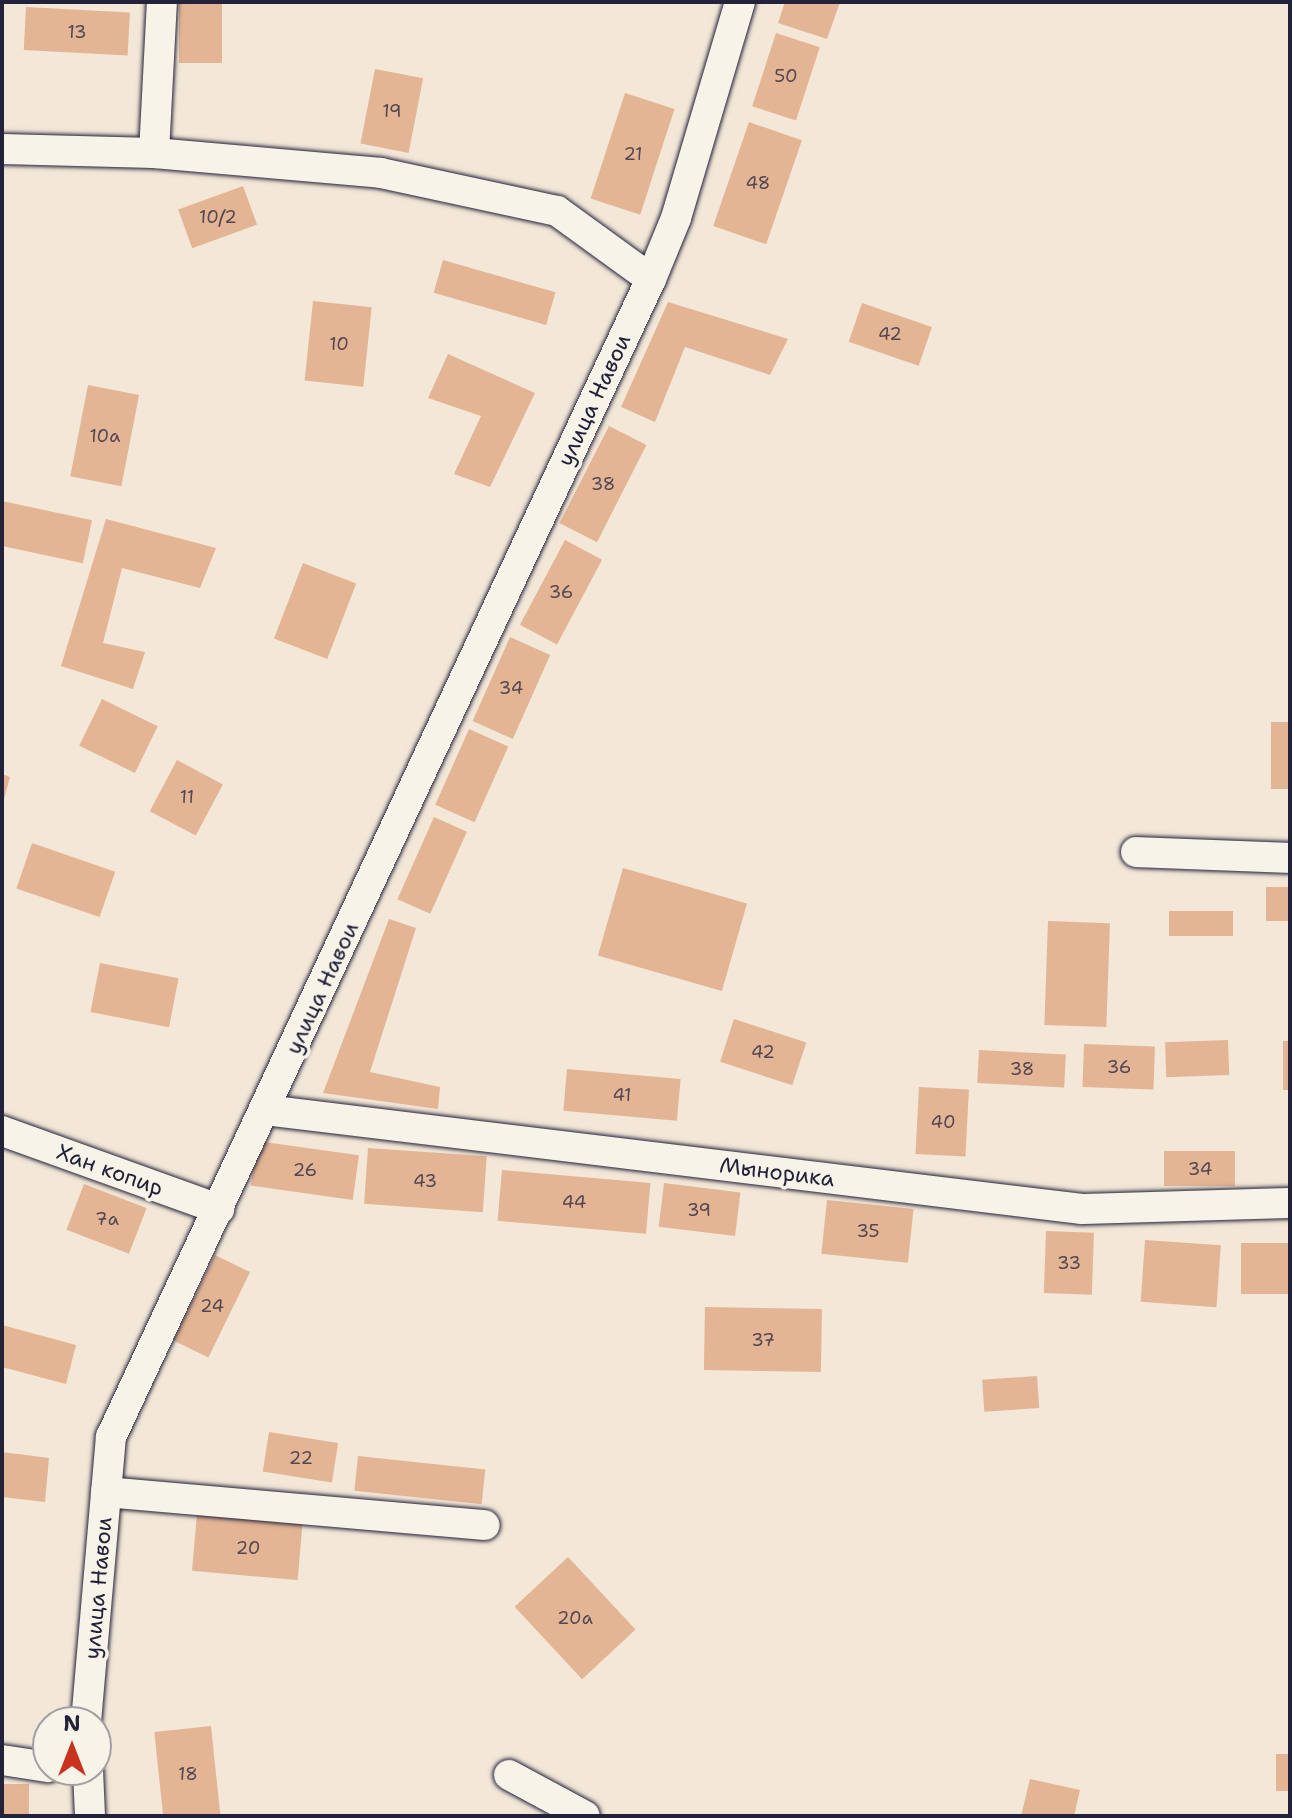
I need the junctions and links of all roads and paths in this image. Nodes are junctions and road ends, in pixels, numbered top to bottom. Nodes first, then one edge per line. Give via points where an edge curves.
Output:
1 (162, 2) edge
2 (740, 2) edge
3 (2, 149) edge
4 (154, 153) junction
5 (651, 279) junction
6 (1136, 852) dead end
7 (1290, 858) edge
8 (265, 1110) junction
9 (2, 1131) edge
10 (1290, 1203) edge
11 (219, 1209) junction
12 (106, 1492) junction
13 (485, 1525) dead end
14 (87, 1706) edge
15 (2, 1760) edge
16 (32, 1765) edge
17 (509, 1775) dead end
18 (84, 1786) edge
19 (90, 1816) edge
20 (585, 1816) edge

1 - 4 street
2 - 5 street, улица Навои via 676,218
3 - 4 street
4 - 5 street via 381,173 557,211
5 - 8 street, улица Навои
6 - 7 street
8 - 10 street, Мынорика via 1082,1209
8 - 11 street, улица Навои
9 - 11 street, Хан копир
11 - 12 street, улица Навои via 111,1437
12 - 13 street
12 - 14 street, улица Навои
15 - 16 street
17 - 20 street
18 - 19 street

